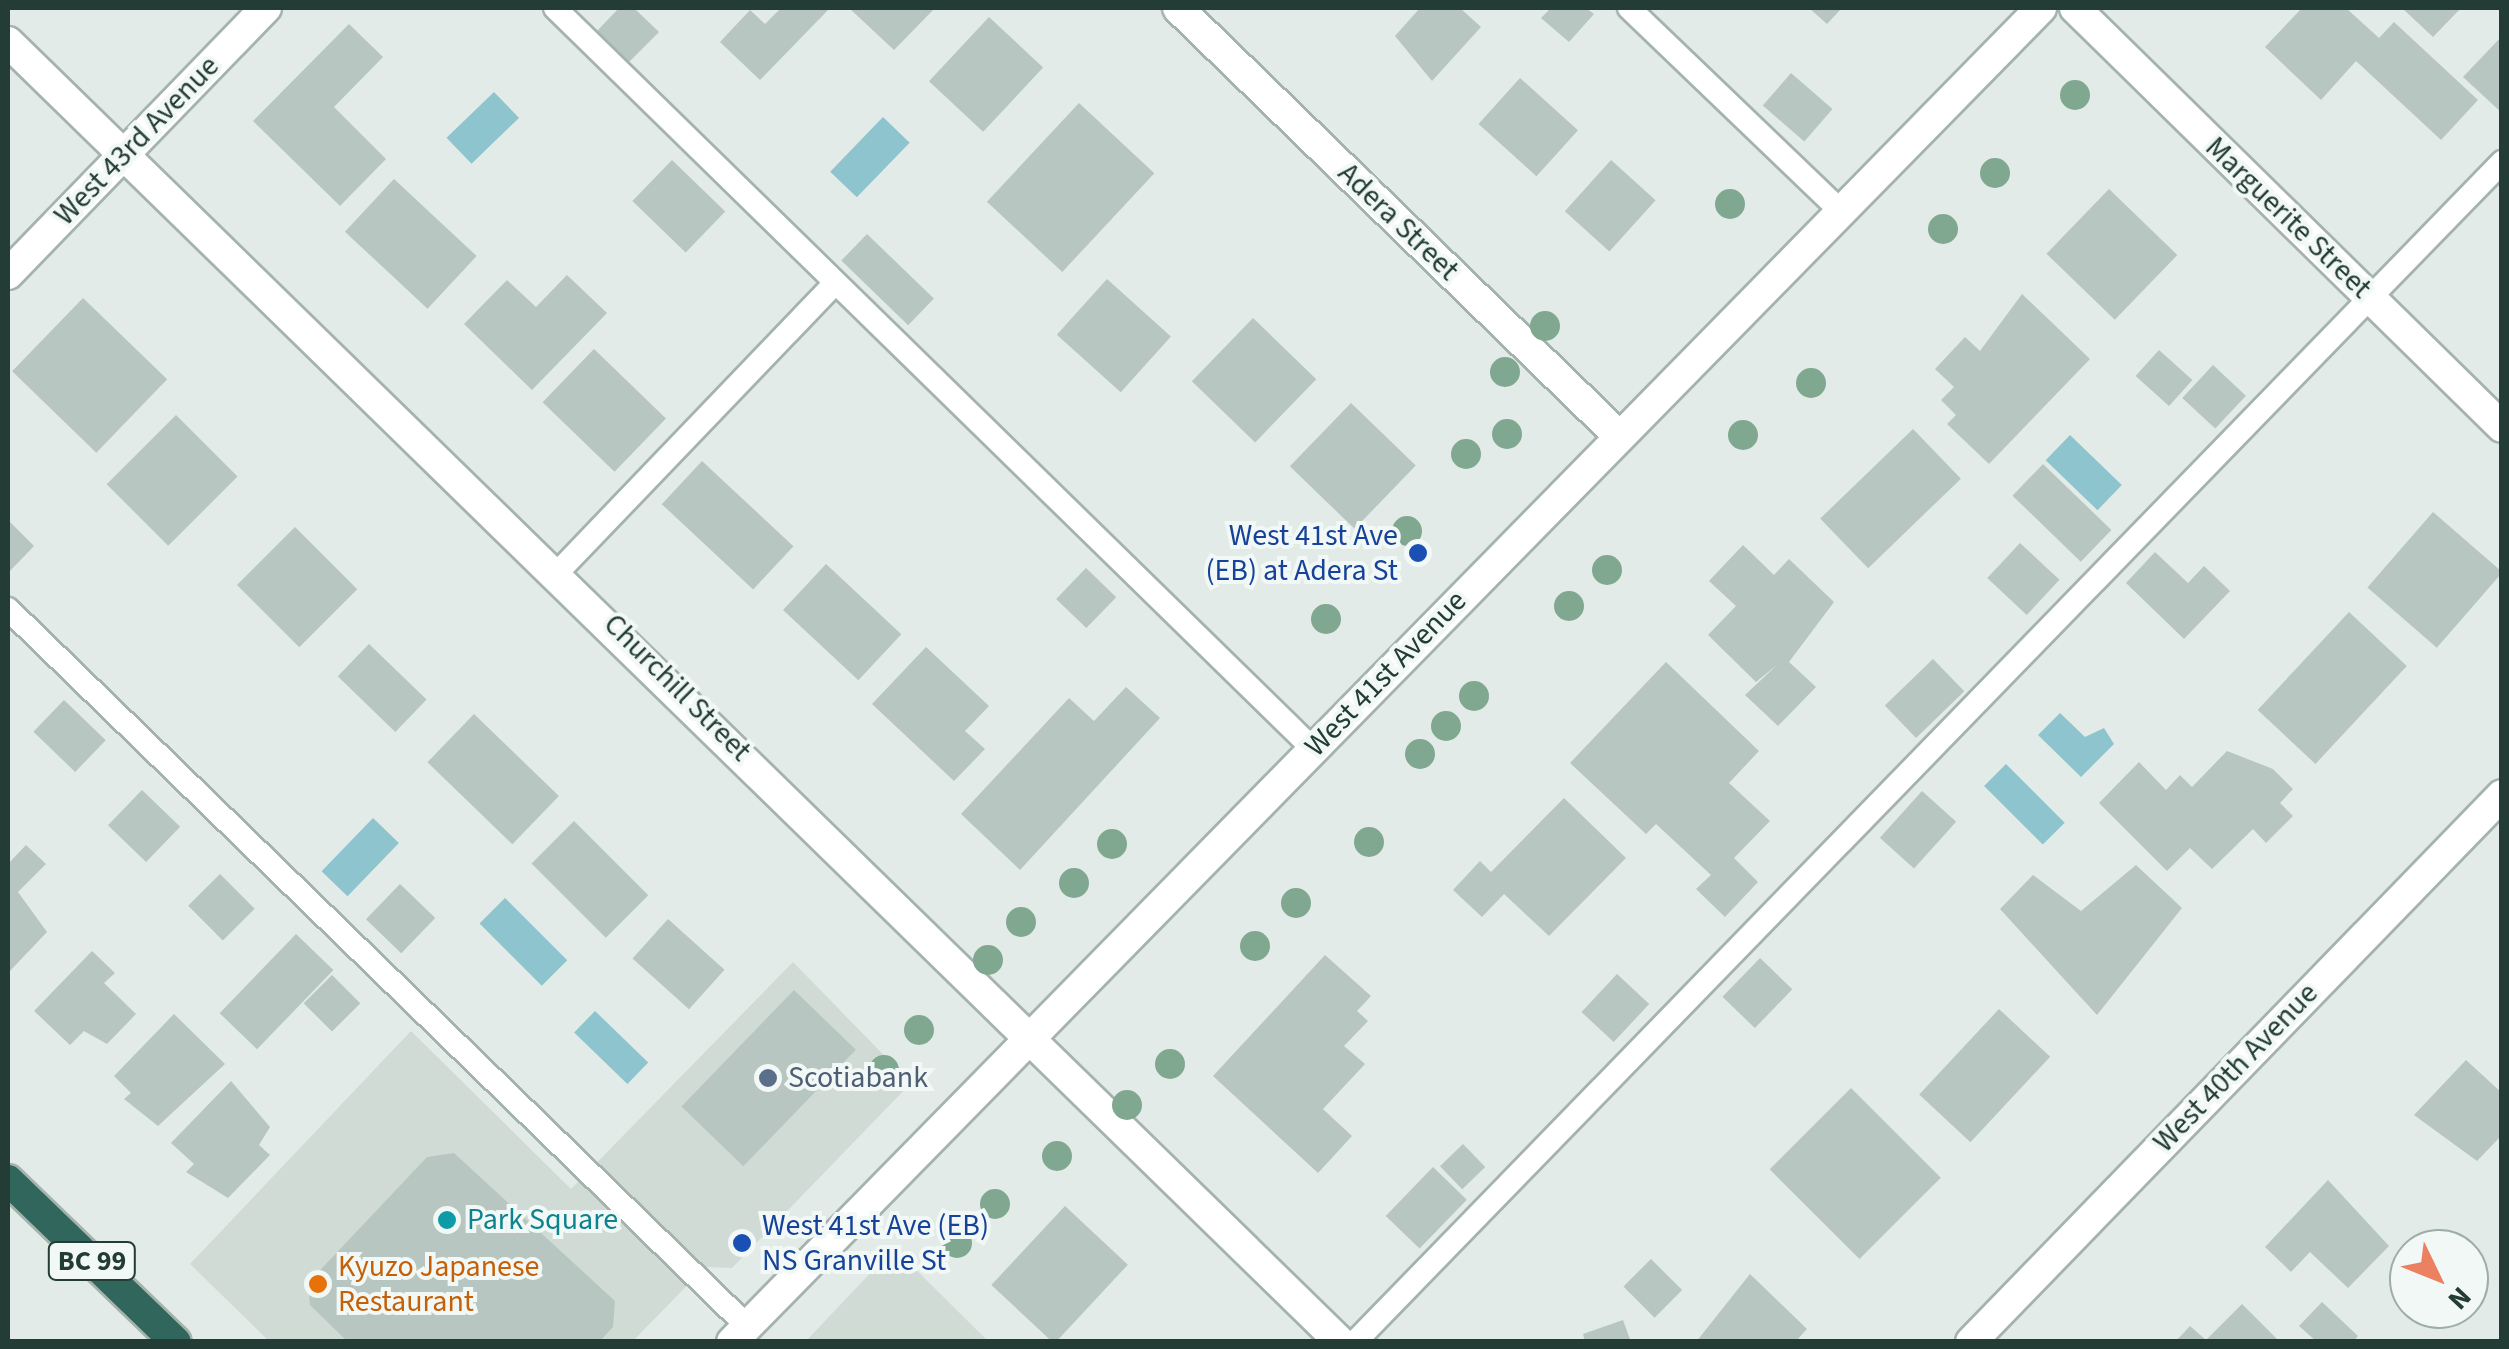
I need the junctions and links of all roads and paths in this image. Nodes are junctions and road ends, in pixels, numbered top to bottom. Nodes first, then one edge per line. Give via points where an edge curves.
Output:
1 (266, 8) edge
2 (555, 8) edge
3 (1178, 8) edge
4 (1628, 8) edge
5 (2041, 8) edge
6 (2076, 8) edge
7 (8, 42) edge
8 (124, 155) junction
9 (2502, 162) edge
10 (1840, 210) junction
11 (8, 274) edge
12 (832, 286) junction
13 (2370, 298) junction
14 (2502, 426) edge
15 (1619, 436) junction
16 (559, 571) junction
17 (8, 609) edge
18 (1313, 750) junction
19 (2502, 795) edge
20 (1030, 1039) junction
21 (8, 1180) edge
22 (739, 1334) edge
23 (176, 1342) edge
24 (1340, 1342) edge
25 (1355, 1342) edge
26 (1971, 1342) edge

1 - 8 street, West 43rd Avenue
2 - 12 lane
3 - 15 street, Adera Street
4 - 10 lane
5 - 10 street, West 41st Avenue
6 - 13 street, Marguerite Street
7 - 8 street, Churchill Street
8 - 11 street, West 43rd Avenue
8 - 16 street, Churchill Street
9 - 13 lane
10 - 15 street, West 41st Avenue
12 - 16 lane
12 - 18 lane
13 - 14 street, Marguerite Street
13 - 25 lane
15 - 18 street, West 41st Avenue
16 - 20 street, Churchill Street
17 - 22 lane
18 - 20 street, West 41st Avenue
19 - 26 street, West 40th Avenue
20 - 22 street, West 41st Avenue
20 - 24 street, Churchill Street
21 - 23 highway, BC 99

